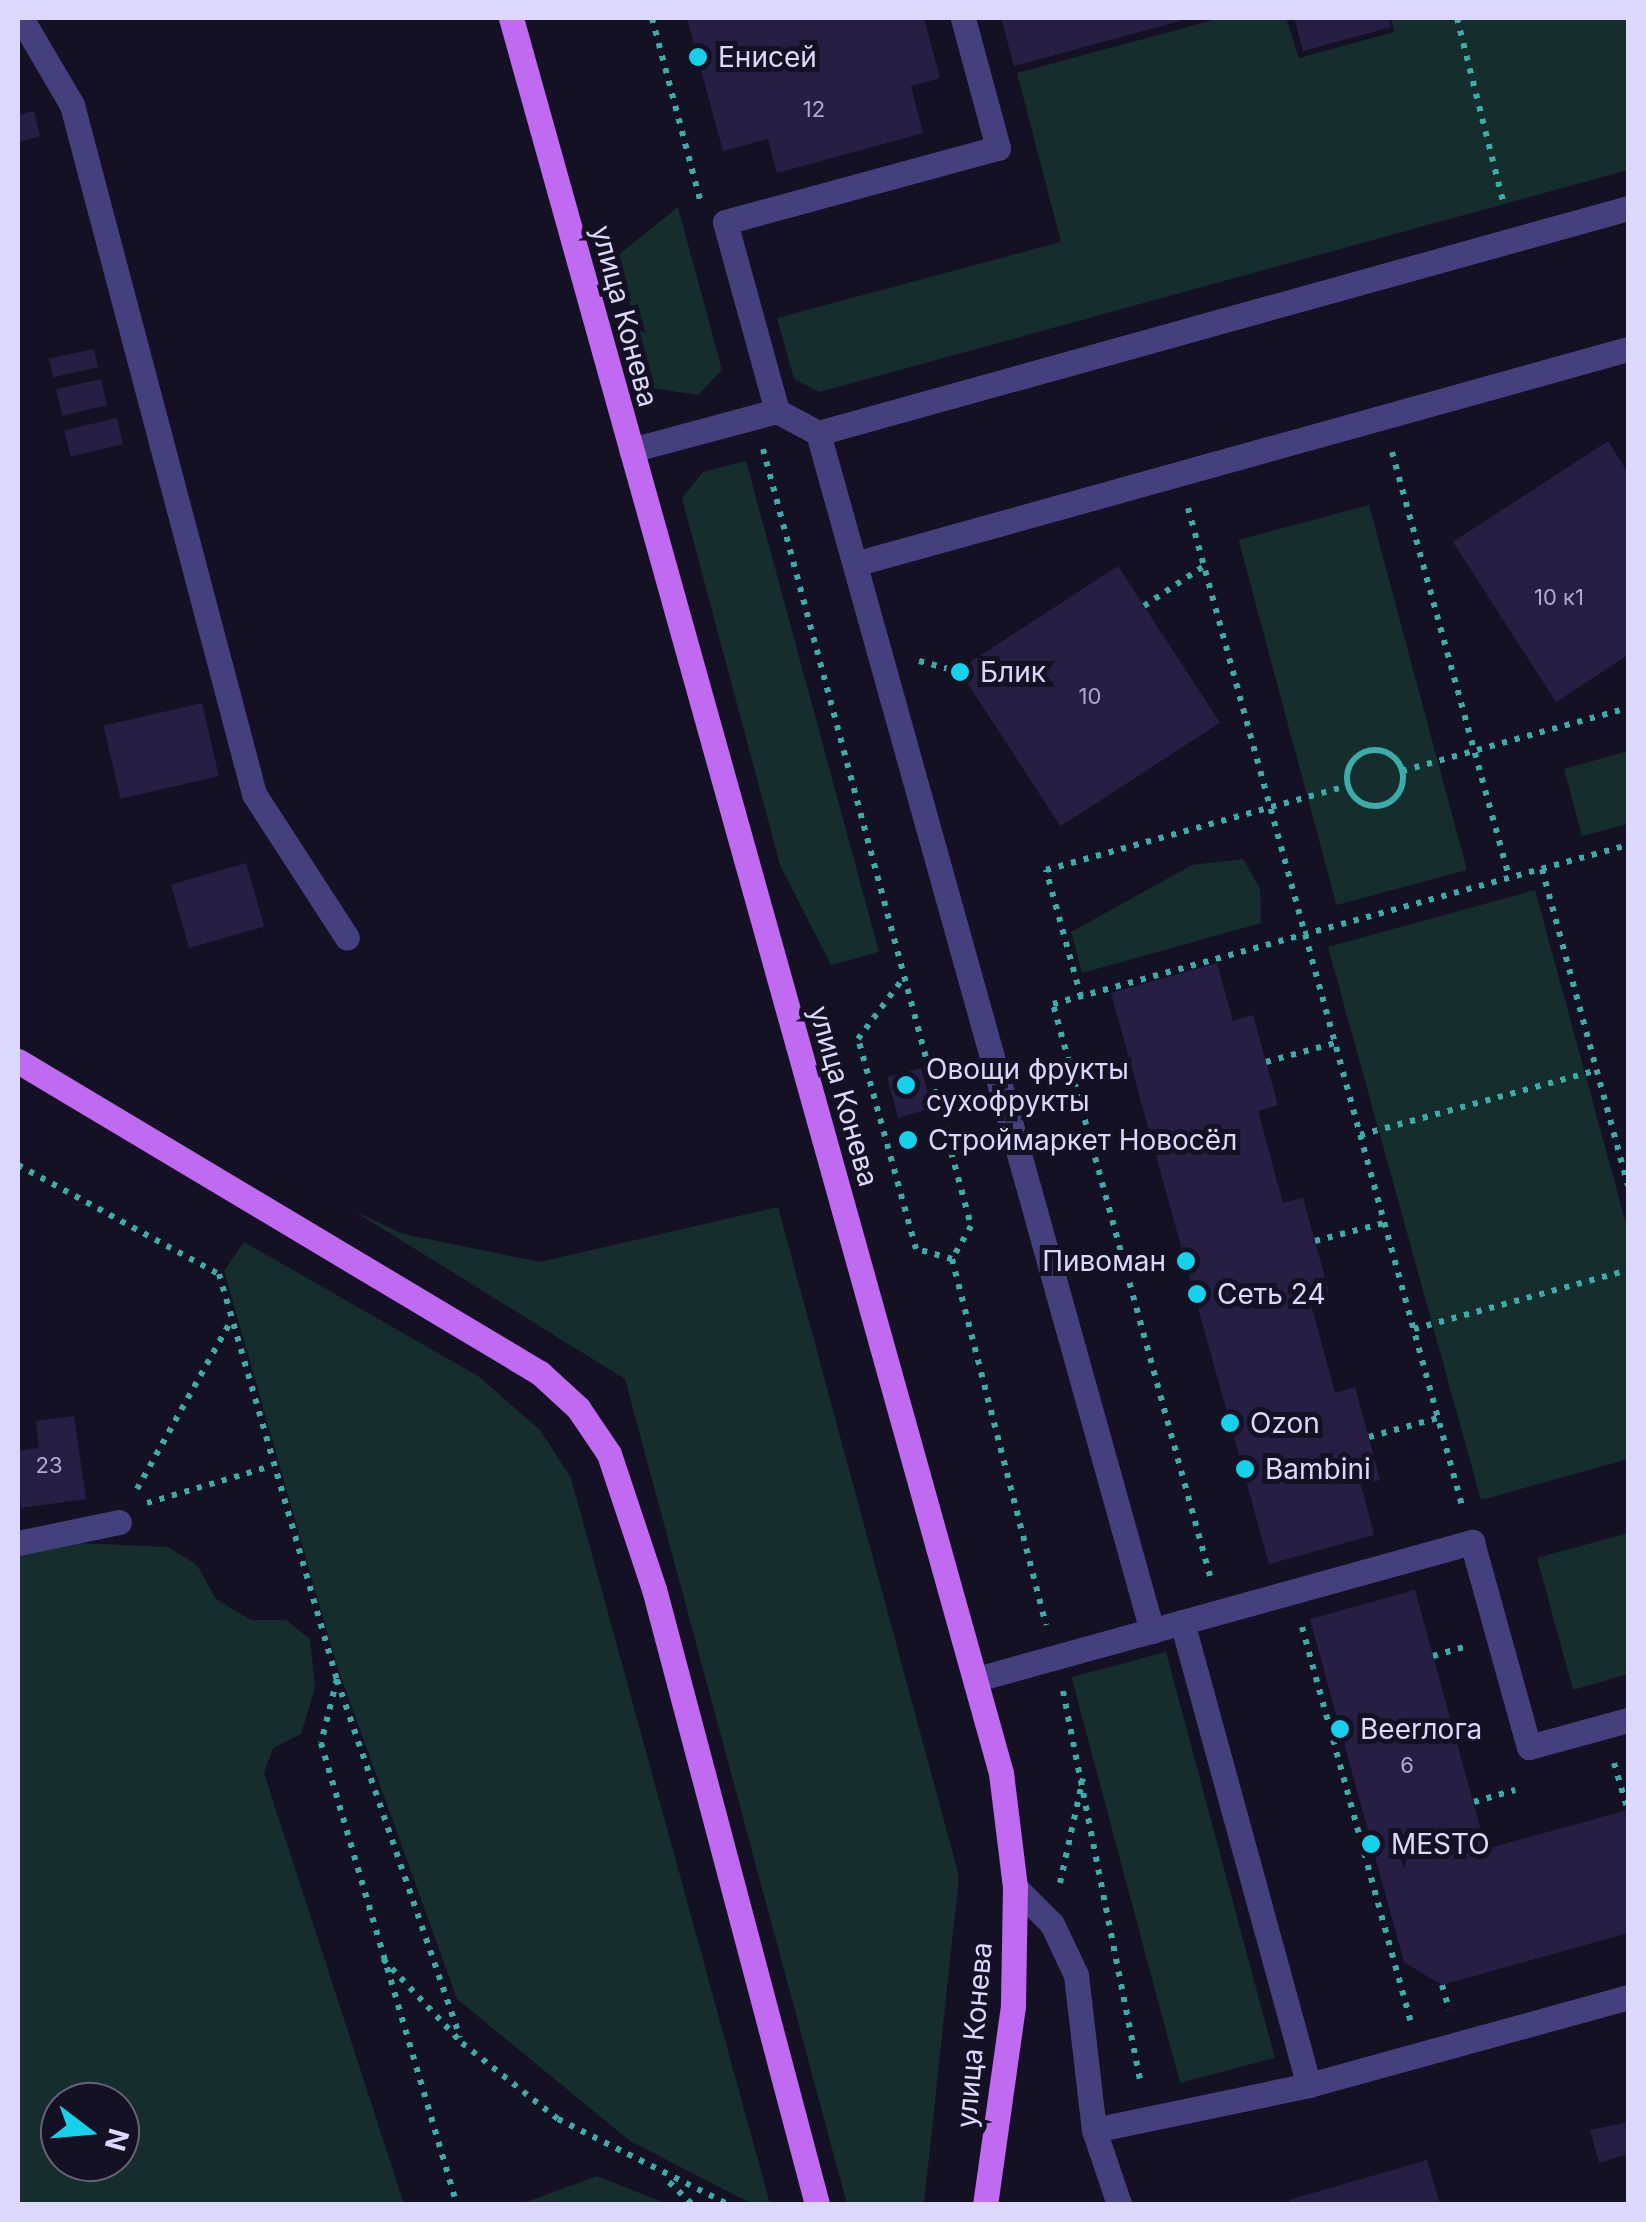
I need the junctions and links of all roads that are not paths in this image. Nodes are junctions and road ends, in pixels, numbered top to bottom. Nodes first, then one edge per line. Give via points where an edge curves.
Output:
1 (511, 18) edge
2 (962, 18) edge
3 (21, 28) edge
4 (1628, 208) edge
5 (1628, 349) edge
6 (766, 414) junction
7 (818, 433) junction
8 (631, 450) junction
9 (858, 562) junction
10 (348, 938) dead end
11 (18, 1060) edge
12 (119, 1522) road end
13 (18, 1542) edge
14 (1182, 1622) junction
15 (1152, 1630) junction
16 (977, 1678) junction
17 (1628, 1720) edge
18 (1015, 1887) junction
19 (1628, 1997) edge
20 (1309, 2085) junction
21 (1094, 2130) junction
22 (816, 2204) edge
23 (985, 2204) edge
24 (1118, 2204) edge

1 - 8 main road, улица Конева
2 - 6 street via 998,148 725,222
3 - 10 street via 72,104 254,794
4 - 7 street
5 - 9 street
6 - 7 street
6 - 8 street
7 - 9 street
8 - 16 main road, улица Конева
9 - 15 street
11 - 22 main road via 540,1373 578,1408 609,1454 654,1589
12 - 13 street
14 - 15 street
14 - 17 street via 1472,1542 1529,1747
14 - 20 street
15 - 16 street
16 - 18 main road, улица Конева
18 - 21 street via 1052,1924 1076,1976
18 - 23 main road, улица Конева via 1013,2006
19 - 20 street
20 - 21 street
21 - 24 street

